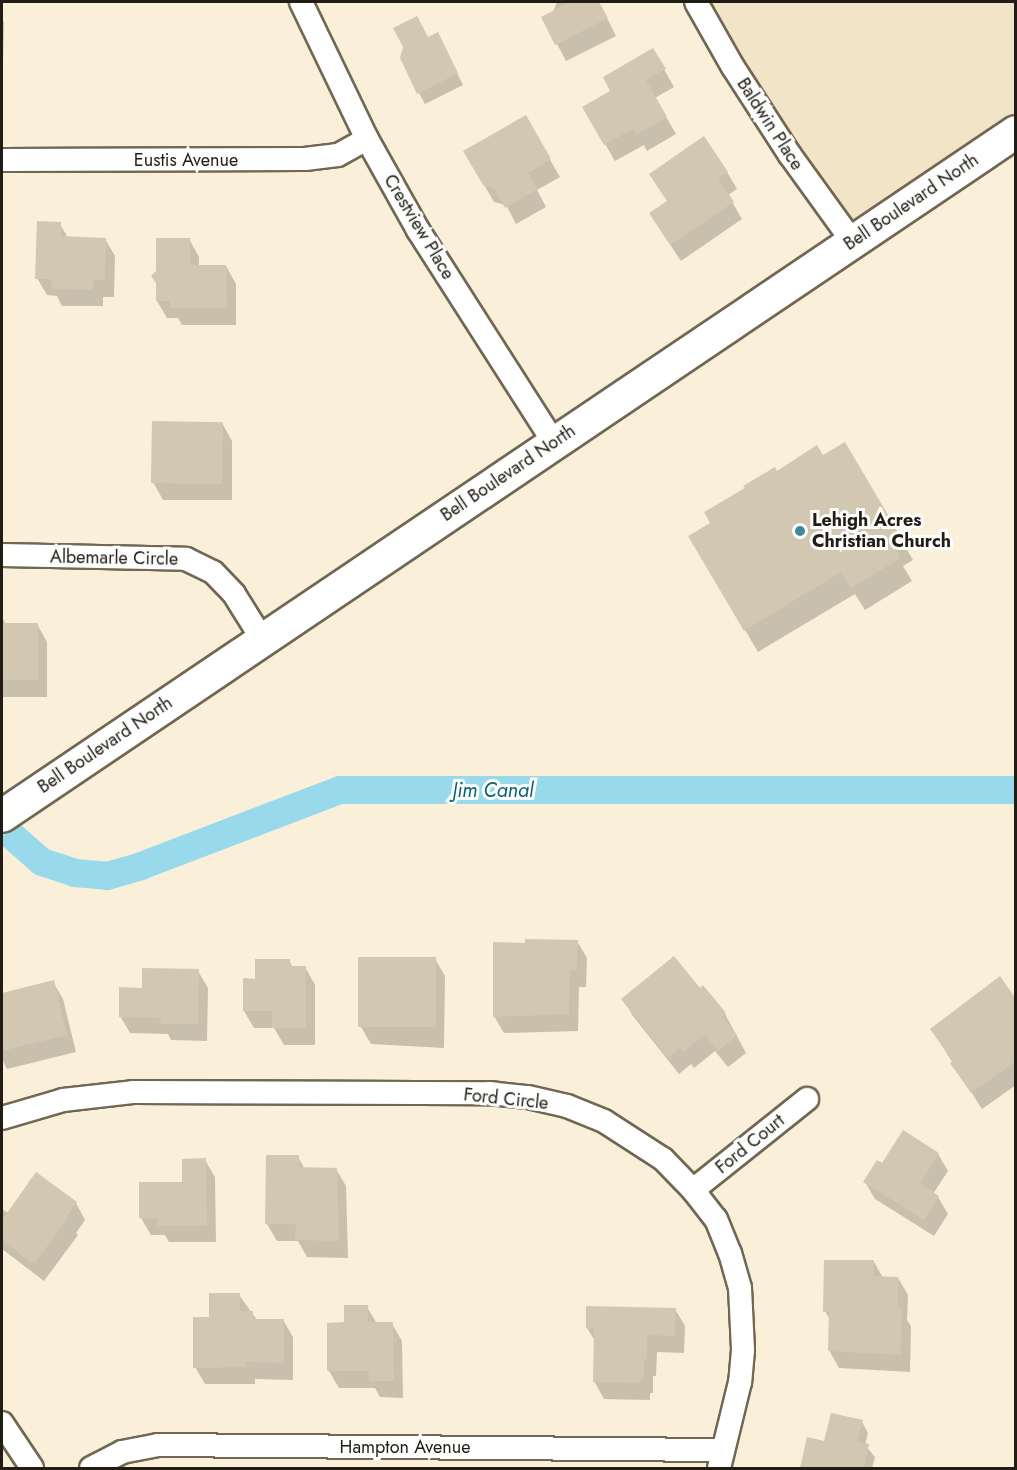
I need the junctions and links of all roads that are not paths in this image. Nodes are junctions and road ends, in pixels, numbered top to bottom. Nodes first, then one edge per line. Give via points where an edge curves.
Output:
1 (301, 2) edge
2 (696, 2) edge
3 (1016, 132) edge
4 (367, 139) junction
5 (2, 160) edge
6 (852, 241) junction
7 (554, 443) junction
8 (2, 555) edge
9 (262, 639) junction
10 (13, 808) edge
11 (807, 1099) dead end
12 (2, 1118) edge
13 (693, 1190) junction
14 (2, 1423) edge
15 (721, 1459) edge
16 (32, 1468) edge
17 (91, 1468) edge

1 - 4 street, Crestview Place
2 - 6 street, Baldwin Place via 790,155
3 - 6 street, Bell Boulevard North
4 - 5 street, Eustis Avenue via 338,155 304,159
4 - 7 street, Crestview Place via 418,230
6 - 7 street, Bell Boulevard North
7 - 9 street, Bell Boulevard North
8 - 9 street, Albemarle Circle via 186,560 213,572 234,594
9 - 10 street, Bell Boulevard North
11 - 13 street, Ford Court
12 - 13 street, Ford Circle via 63,1100 133,1092 519,1096 567,1106 604,1121 663,1160
13 - 15 street, Ford Circle via 716,1219 740,1288 740,1382
14 - 16 street
15 - 17 street, Hampton Avenue via 158,1445 122,1452

